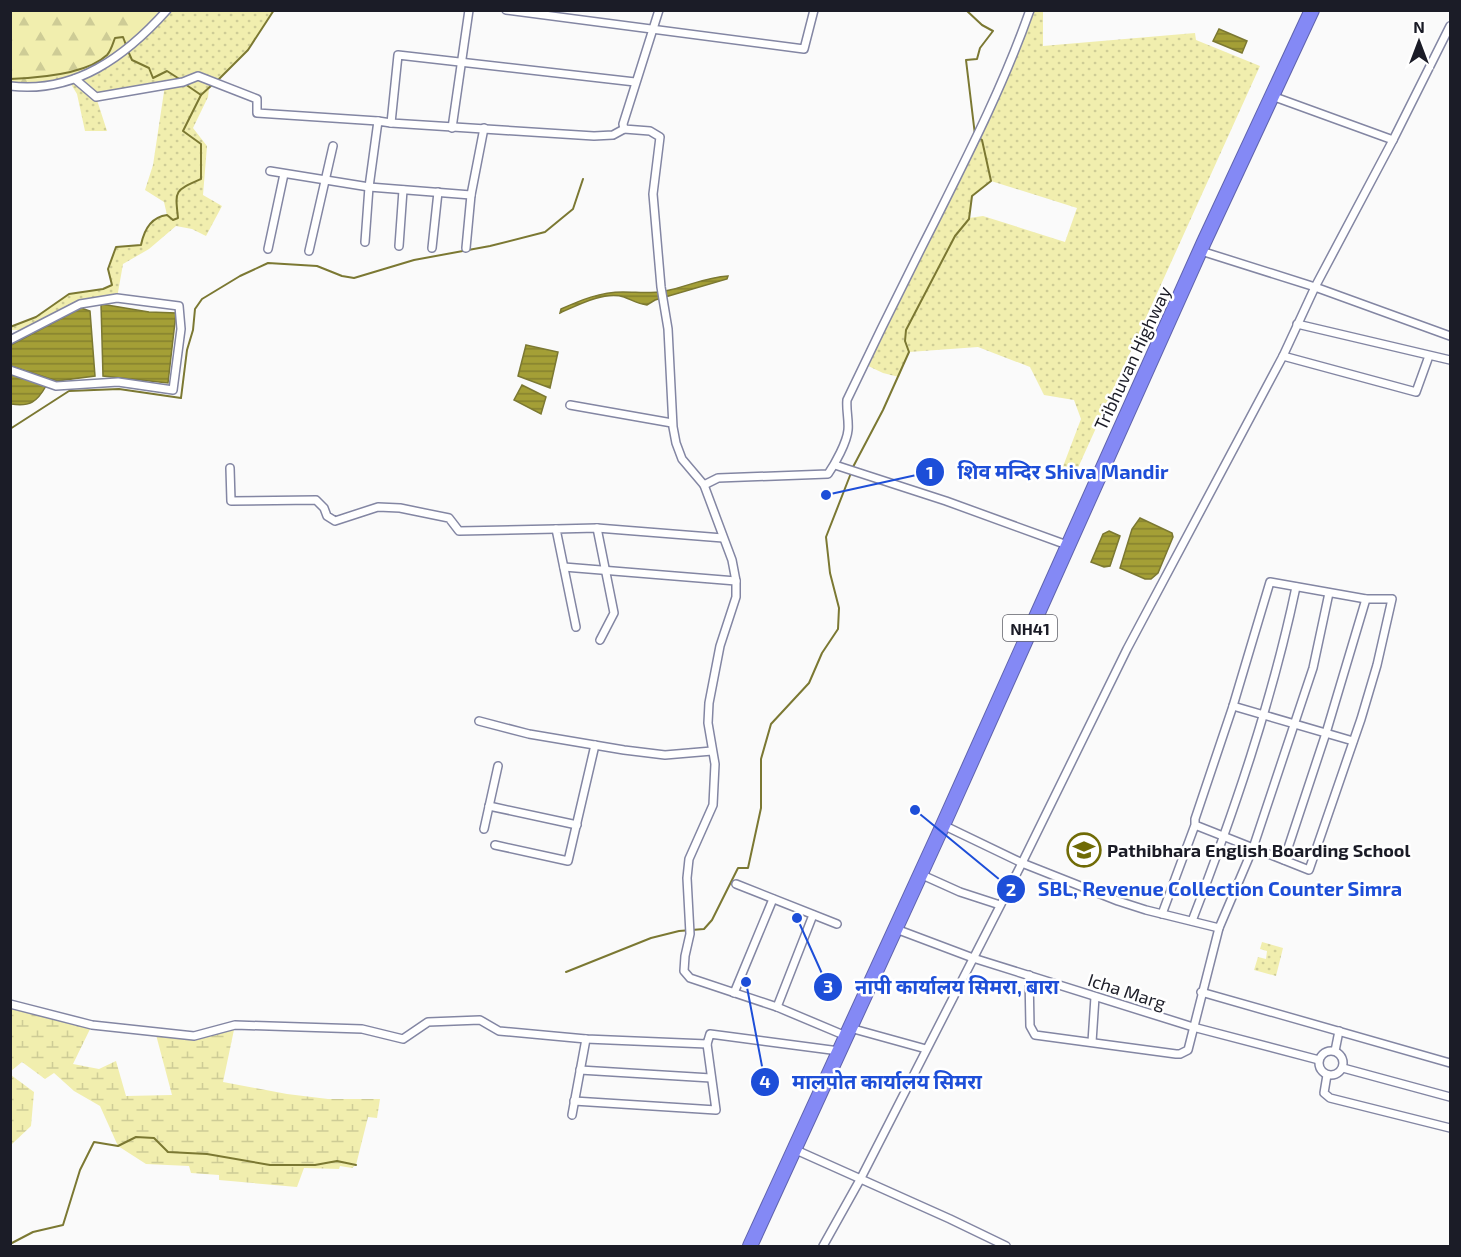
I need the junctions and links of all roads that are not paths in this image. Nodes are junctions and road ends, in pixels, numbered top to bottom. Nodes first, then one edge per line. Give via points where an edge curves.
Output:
1 (167, 10) edge
2 (469, 10) edge
3 (506, 10) edge
4 (659, 10) edge
5 (814, 10) edge
6 (1030, 10) edge
7 (1312, 10) edge
8 (1450, 26) edge
9 (654, 30) junction
10 (462, 63) junction
11 (75, 79) junction
12 (635, 82) junction
13 (10, 86) edge
14 (1272, 96) junction
15 (378, 121) junction
16 (392, 123) junction
17 (452, 128) junction
18 (484, 128) junction
19 (624, 129) junction
20 (1393, 140) junction
21 (333, 146) dead end
22 (270, 171) dead end
23 (284, 174) junction
24 (325, 180) junction
25 (369, 187) junction
26 (403, 190) junction
27 (438, 192) junction
28 (471, 195) junction
29 (365, 242) dead end
30 (399, 246) dead end
31 (432, 248) dead end
32 (466, 248) dead end
33 (268, 249) dead end
34 (309, 251) dead end
35 (1201, 251) junction
36 (1315, 287) junction
37 (1298, 324) junction
38 (1450, 336) edge
39 (10, 340) edge
40 (1282, 356) junction
41 (1429, 356) junction
42 (1450, 360) edge
43 (10, 370) edge
44 (570, 405) dead end
45 (672, 423) junction
46 (835, 465) junction
47 (230, 468) dead end
48 (704, 485) junction
49 (597, 528) junction
50 (556, 529) junction
51 (723, 538) junction
52 (1067, 545) junction
53 (564, 567) junction
54 (605, 570) junction
55 (736, 581) junction
56 (1296, 587) junction
57 (1329, 593) junction
58 (1366, 599) junction
59 (576, 627) dead end
60 (600, 640) dead end
61 (1233, 706) junction
62 (1263, 714) junction
63 (479, 721) dead end
64 (1294, 723) junction
65 (1326, 733) junction
66 (1353, 741) junction
67 (595, 745) junction
68 (712, 751) junction
69 (498, 766) dead end
70 (489, 806) junction
71 (577, 825) junction
72 (943, 825) junction
73 (1195, 825) junction
74 (484, 829) dead end
75 (1224, 836) junction
76 (495, 845) dead end
77 (1253, 848) junction
78 (1284, 860) junction
79 (1022, 863) junction
80 (920, 874) junction
81 (736, 884) dead end
82 (773, 898) junction
83 (1000, 905) junction
84 (1162, 914) junction
85 (813, 915) junction
86 (1192, 921) junction
87 (837, 924) dead end
88 (1219, 928) junction
89 (896, 929) junction
90 (973, 958) junction
91 (1029, 975) junction
92 (1201, 992) junction
93 (734, 993) junction
94 (1095, 997) junction
95 (10, 1004) edge
96 (777, 1007) junction
97 (1193, 1028) junction
98 (1339, 1031) junction
99 (848, 1032) junction
100 (586, 1039) junction
101 (1092, 1042) junction
102 (707, 1044) junction
103 (926, 1049) junction
104 (839, 1051) junction
105 (1335, 1051) junction
106 (1319, 1060) junction
107 (1450, 1063) edge
108 (1343, 1068) junction
109 (580, 1070) junction
110 (1327, 1075) junction
111 (711, 1078) junction
112 (1450, 1097) edge
113 (574, 1101) junction
114 (572, 1114) dead end
115 (1450, 1128) edge
116 (796, 1150) junction
117 (861, 1178) junction
118 (750, 1246) edge
119 (823, 1246) edge
120 (1006, 1246) edge

1 - 11 street via 133,45 88,75
2 - 10 street
3 - 9 street
4 - 9 street
5 - 9 street via 804,50
6 - 46 street via 977,137 847,400 848,430
7 - 14 highway, Tribhuvan Highway / NH41
8 - 20 street
9 - 12 street
10 - 12 street
10 - 16 street via 398,55
10 - 17 street
11 - 13 street via 37,87
11 - 15 street via 96,97 198,76 257,99 257,113
12 - 19 street
14 - 20 street
14 - 35 highway, Tribhuvan Highway / NH41
15 - 16 street
15 - 25 street
16 - 17 street
17 - 18 street
18 - 19 street via 594,136 613,135
18 - 28 street
19 - 45 street via 650,131 660,137 653,194 671,363
20 - 36 street
21 - 24 street
22 - 23 street
23 - 24 street
23 - 33 street
24 - 25 street
24 - 34 street
25 - 26 street
25 - 29 street
26 - 27 street
26 - 30 street
27 - 28 street
27 - 31 street
28 - 32 street
35 - 36 street
35 - 52 highway, Tribhuvan Highway / NH41
36 - 37 street
36 - 38 street
37 - 40 street
37 - 41 street
39 - 43 street via 80,304 117,298 179,306 181,329 173,390 118,382 56,386
40 - 41 street via 1416,392
40 - 79 street via 1122,659
41 - 42 street
44 - 45 street
45 - 48 street via 682,459
46 - 48 street via 828,474 718,478
46 - 52 street
47 - 50 street via 231,501 316,500 335,521 378,507 449,518 459,531
48 - 51 street
49 - 50 street
49 - 51 street
49 - 54 street
50 - 53 street
51 - 55 street
52 - 72 highway, Tribhuvan Highway / NH41
53 - 54 street
53 - 59 street
54 - 55 street
54 - 60 street via 614,613
55 - 68 street via 736,597 720,646 709,703
56 - 57 street
56 - 61 street via 1270,582
56 - 62 street
57 - 58 street
57 - 64 street via 1313,668
58 - 65 street
58 - 66 street via 1392,599 1392,603
61 - 62 street
61 - 73 street
62 - 64 street
62 - 75 street
63 - 67 street
64 - 65 street
64 - 77 street
65 - 66 street
65 - 78 street
66 - 78 street via 1309,870
67 - 68 street via 665,755
67 - 71 street
68 - 93 street via 713,805 689,859 690,930 684,971 690,978
69 - 70 street
70 - 71 street
70 - 74 street
71 - 76 street via 568,861
72 - 79 street
72 - 80 highway, Tribhuvan Highway / NH41
73 - 75 street
73 - 84 street
75 - 77 street
75 - 86 street
77 - 78 street
77 - 88 street
79 - 83 street
79 - 84 street
80 - 83 street
80 - 89 highway, Tribhuvan Highway / NH41
81 - 82 street
82 - 85 street
82 - 93 street
83 - 90 street
84 - 86 street
85 - 87 street
85 - 96 street
86 - 88 street
88 - 92 street
89 - 90 street, Icha Marg
89 - 99 highway, Tribhuvan Highway / NH41
90 - 91 street, Icha Marg
90 - 103 street
91 - 94 street, Icha Marg
91 - 101 street via 1032,1032
92 - 97 street
92 - 98 street
93 - 96 street
94 - 97 street, Icha Marg
94 - 101 street
95 - 100 street via 92,1025 194,1036 235,1025 362,1029 403,1040 428,1022 480,1020 499,1031
96 - 99 street
97 - 101 street via 1188,1050 1180,1054
97 - 106 street, Icha Marg
98 - 105 street
98 - 107 street
99 - 103 street
99 - 104 highway, Tribhuvan Highway / NH41
100 - 102 street
100 - 109 street
102 - 104 street via 710,1034
102 - 111 street
103 - 117 street
104 - 116 highway, Tribhuvan Highway / NH41
105 - 106 street via 1323,1054
105 - 108 street via 1343,1060
106 - 110 street via 1320,1069
108 - 110 street via 1336,1075
108 - 112 street
109 - 111 street
109 - 113 street
110 - 115 street via 1324,1093 1330,1098
111 - 113 street via 716,1110
113 - 114 street
116 - 117 street
116 - 118 highway, Tribhuvan Highway / NH41
117 - 119 street
117 - 120 street

